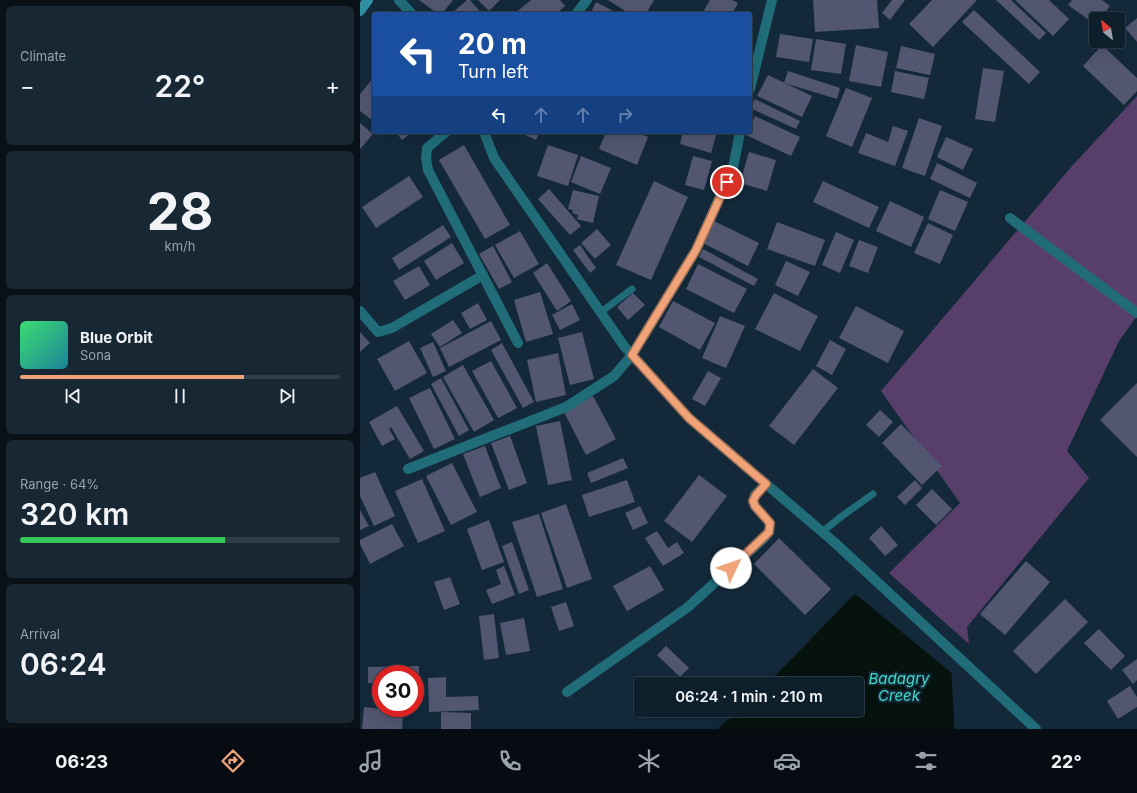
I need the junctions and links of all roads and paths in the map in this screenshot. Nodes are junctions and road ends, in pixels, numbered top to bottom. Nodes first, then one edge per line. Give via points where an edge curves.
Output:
1 (366, 0) edge
2 (399, 0) edge
3 (588, 0) edge
4 (772, 0) edge
5 (360, 11) edge
6 (410, 12) edge
7 (578, 12) edge
8 (752, 81) edge
9 (444, 134) edge
10 (485, 134) edge
11 (740, 134) edge
12 (1010, 218) dead end
13 (483, 275) junction
14 (632, 289) dead end
15 (360, 311) edge
16 (601, 312) junction
17 (1137, 313) edge
18 (518, 343) dead end
19 (632, 355) junction
20 (408, 469) dead end
21 (766, 484) junction
22 (873, 494) dead end
23 (822, 532) junction
24 (567, 692) dead end
25 (1036, 729) edge

1 - 5 main road
2 - 6 street
3 - 7 street
4 - 8 street
9 - 13 street via 427,148 428,170
10 - 16 street via 494,158
11 - 19 street via 733,168 696,250
12 - 17 street
13 - 15 street via 392,328 378,332
13 - 18 street
14 - 16 lane
16 - 19 street
19 - 20 street via 614,376 566,407
19 - 21 street via 689,418
21 - 23 street
21 - 24 street via 753,501 770,523 769,532 764,539 688,607
22 - 23 lane
23 - 25 street

